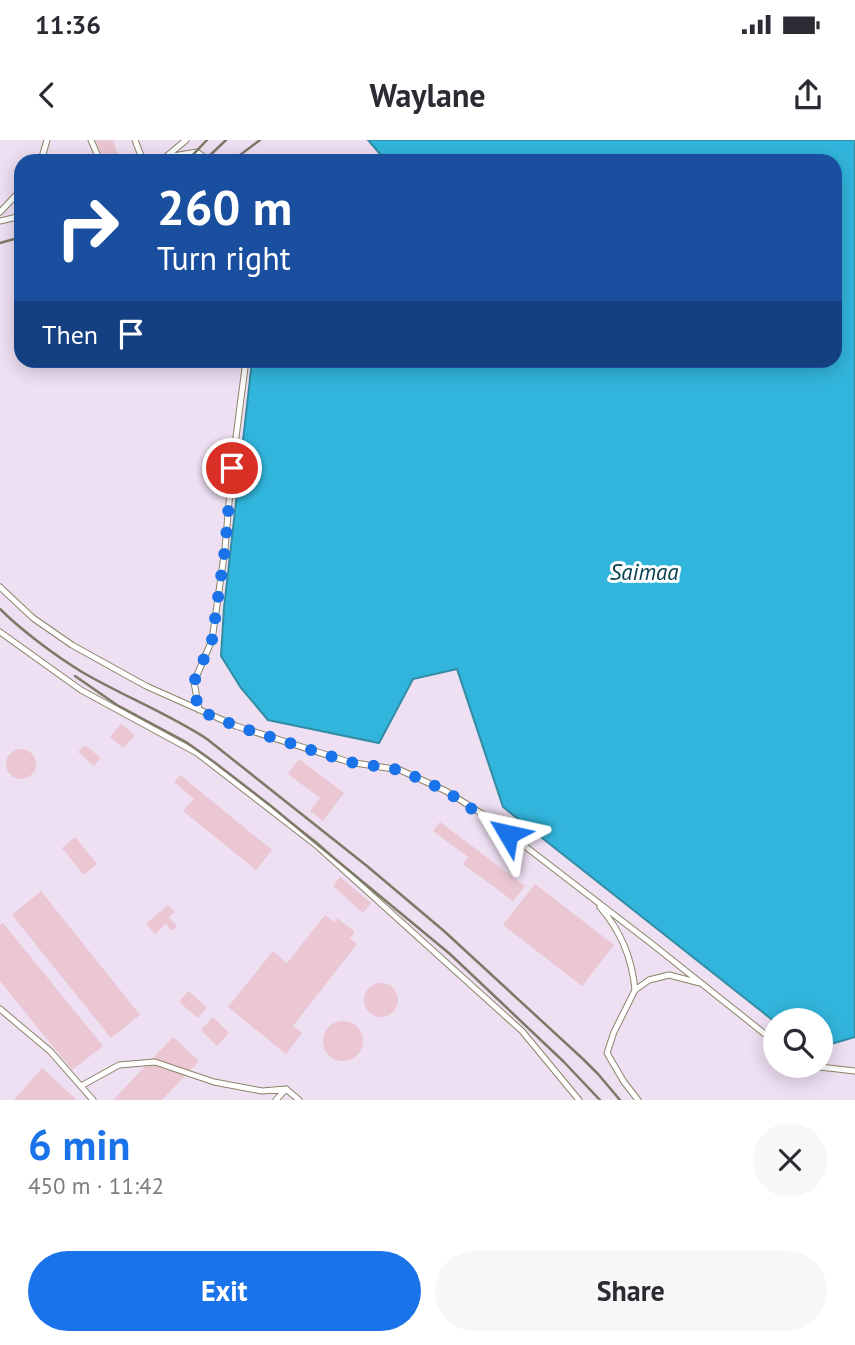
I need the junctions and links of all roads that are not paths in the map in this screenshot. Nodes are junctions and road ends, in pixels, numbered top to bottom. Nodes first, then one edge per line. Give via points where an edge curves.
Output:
1 (186, 140) edge
2 (170, 154) edge
3 (14, 197) edge
4 (0, 212) edge
5 (245, 368) edge
6 (0, 587) edge
7 (0, 632) edge
8 (198, 710) junction
9 (592, 898) junction
10 (703, 984) junction
11 (635, 990) junction
12 (0, 1009) edge
13 (763, 1032) edge
14 (833, 1068) edge
15 (855, 1071) edge
16 (81, 1086) junction
17 (286, 1089) junction
18 (93, 1100) edge
19 (276, 1100) edge
20 (299, 1100) edge
21 (579, 1100) edge
22 (638, 1100) edge

1 - 2 lane
3 - 4 lane
5 - 8 lane via 212,640 194,682
6 - 8 lane via 72,645
7 - 21 lane via 81,691 197,754 316,845 522,1031
8 - 9 lane via 349,762 400,770 446,791
9 - 10 lane
9 - 11 lane via 623,941
10 - 11 lane via 670,975
10 - 13 lane
11 - 22 lane via 607,1053
12 - 16 lane via 50,1051
14 - 15 lane
16 - 17 lane via 118,1065 155,1062 214,1082 262,1091
16 - 18 lane
17 - 19 lane
17 - 20 lane

